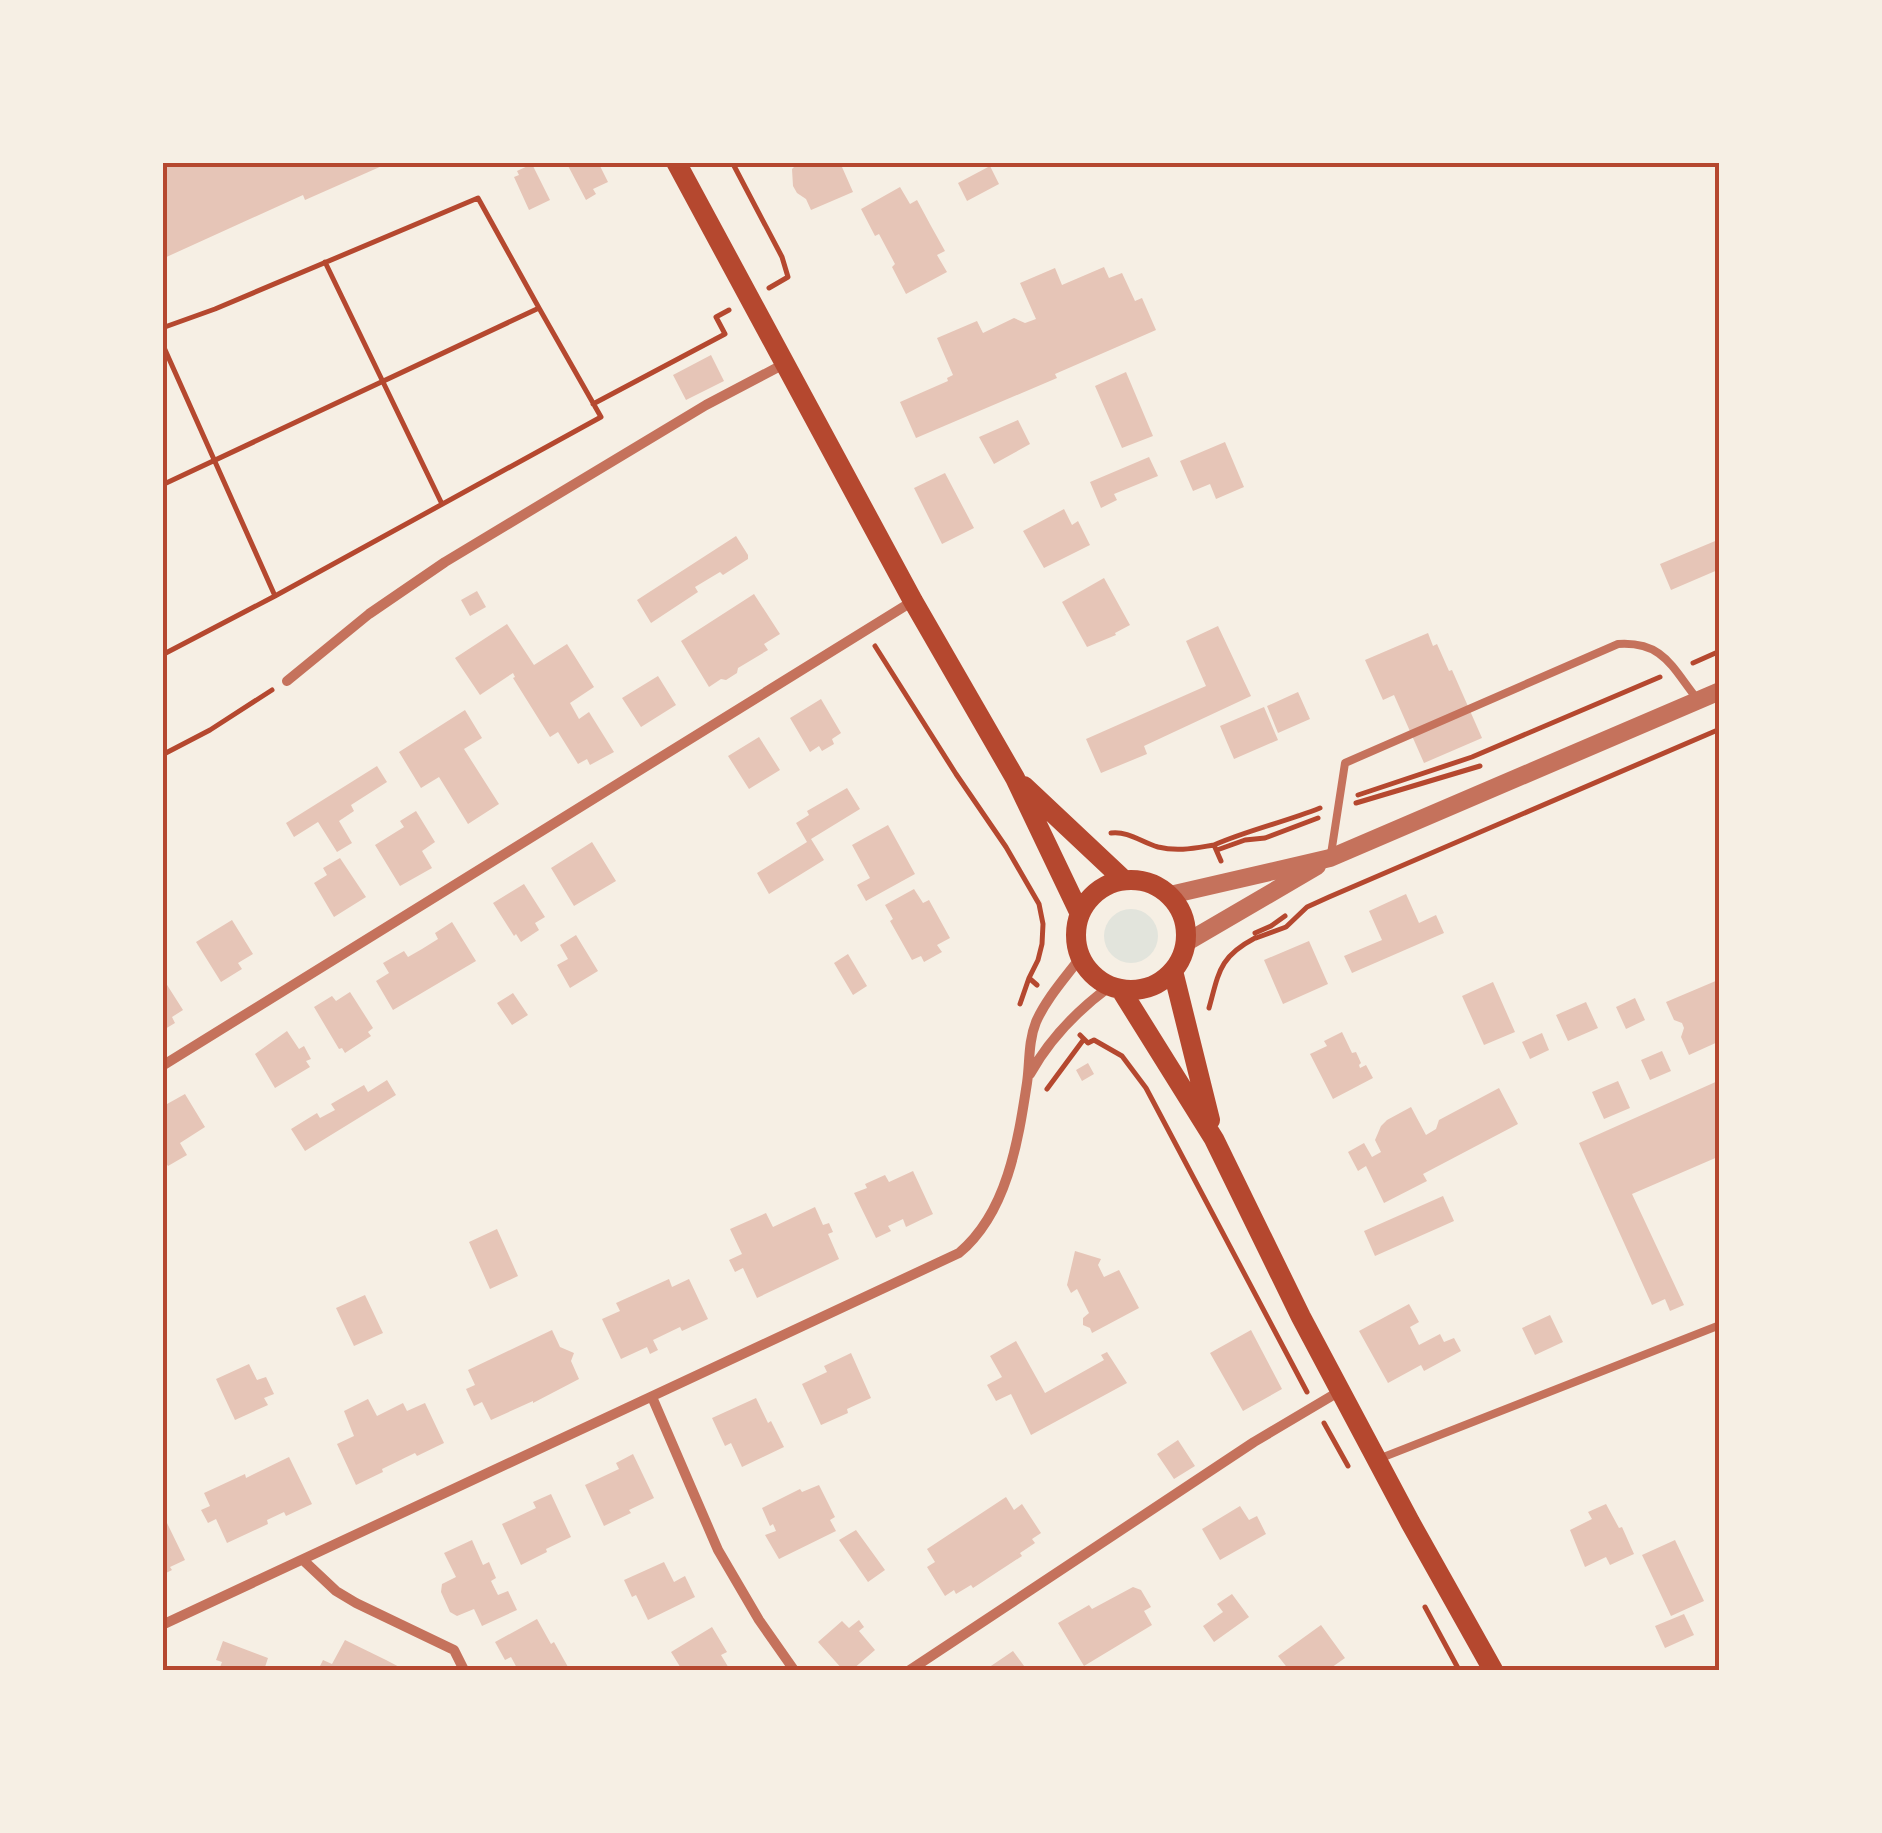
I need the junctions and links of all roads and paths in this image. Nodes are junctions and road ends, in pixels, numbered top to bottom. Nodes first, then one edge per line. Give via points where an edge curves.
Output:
1 (676, 162) edge
2 (732, 162) edge
3 (325, 262) junction
4 (750, 299) junction
5 (539, 308) junction
6 (162, 328) edge
7 (162, 343) edge
8 (784, 364) junction
9 (382, 383) junction
10 (594, 404) junction
11 (215, 461) junction
12 (162, 485) edge
13 (442, 504) junction
14 (275, 596) junction
15 (913, 602) junction
16 (865, 630) junction
17 (1720, 652) edge
18 (162, 655) edge
19 (1675, 670) junction
20 (287, 681) joint
21 (1720, 691) edge
22 (1698, 700) junction
23 (1720, 729) edge
24 (162, 755) edge
25 (1490, 762) dead end
26 (1015, 778) junction
27 (1339, 805) junction
28 (1215, 847) dead end
29 (1330, 858) junction
30 (1124, 880) junction
31 (1170, 895) junction
32 (1080, 914) junction
33 (1256, 938) dead end
34 (1186, 942) junction
35 (1080, 958) junction
36 (1174, 972) junction
37 (1115, 988) junction
38 (1050, 999) junction
39 (1069, 1024) junction
40 (162, 1066) edge
41 (1028, 1080) junction
42 (1214, 1140) junction
43 (1720, 1325) edge
44 (1340, 1390) junction
45 (652, 1397) junction
46 (1314, 1406) junction
47 (1376, 1460) junction
48 (1351, 1471) dead end
49 (303, 1560) junction
50 (1424, 1603) dead end
51 (162, 1626) edge
52 (464, 1670) edge
53 (794, 1670) edge
54 (910, 1670) edge
55 (1459, 1670) edge
56 (1493, 1670) edge

1 - 4 main road
2 - 4 path via 788,277
3 - 5 path via 478,198
3 - 6 path
3 - 9 path
4 - 8 main road
4 - 10 path via 716,317 724,334
5 - 9 path
5 - 10 path
7 - 11 path
8 - 15 main road
8 - 20 street via 445,562
9 - 11 path
9 - 13 path
10 - 13 path via 600,417
11 - 12 path
11 - 14 path
13 - 14 path
14 - 18 path
15 - 16 street
15 - 26 main road
16 - 38 path via 1040,904 1042,944 1029,978
16 - 40 street
17 - 19 path
19 - 22 lane
19 - 27 path via 1472,758
19 - 27 lane via 1658,650 1639,642 1618,644 1345,763
20 - 24 path
21 - 22 street
22 - 29 street
23 - 33 path via 1329,896 1286,927
25 - 27 path
26 - 30 main road
26 - 32 main road
27 - 28 path via 1243,832
27 - 29 lane
29 - 31 street
29 - 34 street
30 - 31 main road via 1149,882
30 - 32 main road via 1098,891
31 - 34 main road via 1186,925
32 - 35 main road
34 - 36 main road
35 - 37 main road
35 - 38 street
36 - 37 main road via 1150,988
36 - 42 main road
37 - 39 street via 1091,1000
37 - 42 main road
38 - 41 street via 1036,1021
39 - 41 street
39 - 46 path via 1088,1042 1122,1056 1146,1088
41 - 45 street via 1006,1179 982,1229 959,1253
42 - 44 main road
43 - 47 lane
44 - 46 street
44 - 47 main road
45 - 49 street
45 - 53 street via 718,1550
46 - 48 path
46 - 54 street
47 - 56 main road
49 - 51 street
49 - 52 street via 346,1597 454,1650
50 - 55 path

